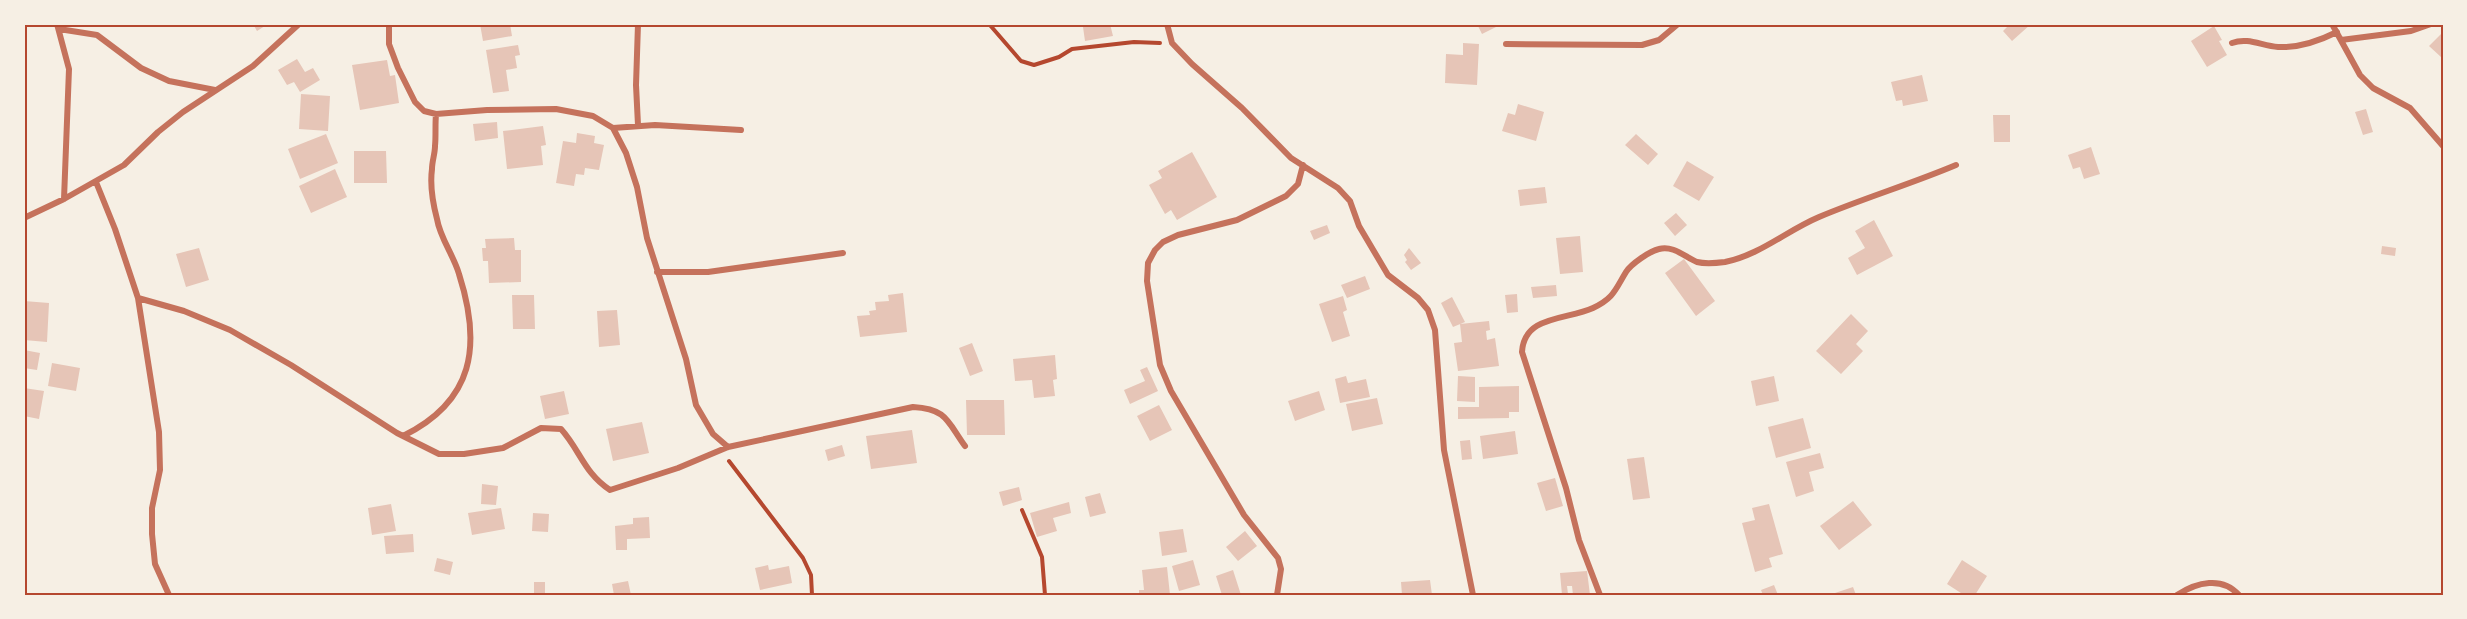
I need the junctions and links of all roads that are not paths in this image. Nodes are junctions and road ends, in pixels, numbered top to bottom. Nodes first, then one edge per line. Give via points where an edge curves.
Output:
1 (299, 24) edge
2 (389, 24) edge
3 (638, 24) edge
4 (1167, 24) edge
5 (1678, 24) edge
6 (2332, 24) edge
7 (2431, 24) edge
8 (58, 26) edge
9 (2337, 32) junction
10 (2341, 40) junction
11 (2232, 43) dead end
12 (1506, 44) dead end
13 (215, 90) junction
14 (436, 114) junction
15 (638, 125) junction
16 (613, 128) junction
17 (741, 130) dead end
18 (2443, 146) edge
19 (1303, 165) junction
20 (1956, 165) dead end
21 (96, 182) junction
22 (64, 199) junction
23 (24, 218) edge
24 (843, 253) dead end
25 (657, 272) junction
26 (138, 298) junction
27 (403, 436) junction
28 (965, 446) dead end
29 (725, 449) junction
30 (169, 595) edge
31 (1277, 595) edge
32 (1473, 595) edge
33 (1600, 595) edge
34 (2177, 595) edge
35 (2239, 595) edge

1 - 13 street via 253,66
2 - 14 street via 389,44 415,102 424,111
3 - 15 street
4 - 19 street via 1173,43 1290,158
5 - 12 street via 1659,40 1642,45
6 - 9 street
7 - 10 street via 2412,31
8 - 13 street via 96,35 141,68 169,81
8 - 22 street via 69,69
9 - 10 street
9 - 11 street via 2290,47 2245,40
10 - 18 street via 2360,75 2373,88 2410,108
13 - 21 street via 158,132 124,165
14 - 16 street via 556,110 593,116
14 - 27 street via 431,171 437,222 459,273 468,306 471,342 460,388 426,424
15 - 16 street
15 - 17 street
16 - 25 street via 637,187
19 - 31 street via 1298,184 1286,196 1237,220 1163,242 1148,263 1147,281 1160,365 1171,391 1244,515 1278,558 1281,569
19 - 32 street via 1338,188 1350,201 1359,226 1388,275 1428,310 1435,330 1444,450
20 - 33 street via 1820,217 1750,255 1722,263 1699,262 1670,248 1659,249 1627,270 1619,288 1606,301 1532,328 1523,341 1522,352 1579,540
21 - 22 street
21 - 26 street
22 - 23 street
24 - 25 street via 708,272
25 - 29 street via 686,359 696,405
26 - 27 street via 230,330
26 - 30 street via 159,432 160,470 152,508 155,564
27 - 29 street via 440,454 464,454 503,448 541,428 561,429 595,480 610,490
28 - 29 street via 943,414 913,407
34 - 35 street via 2209,583 2226,584

